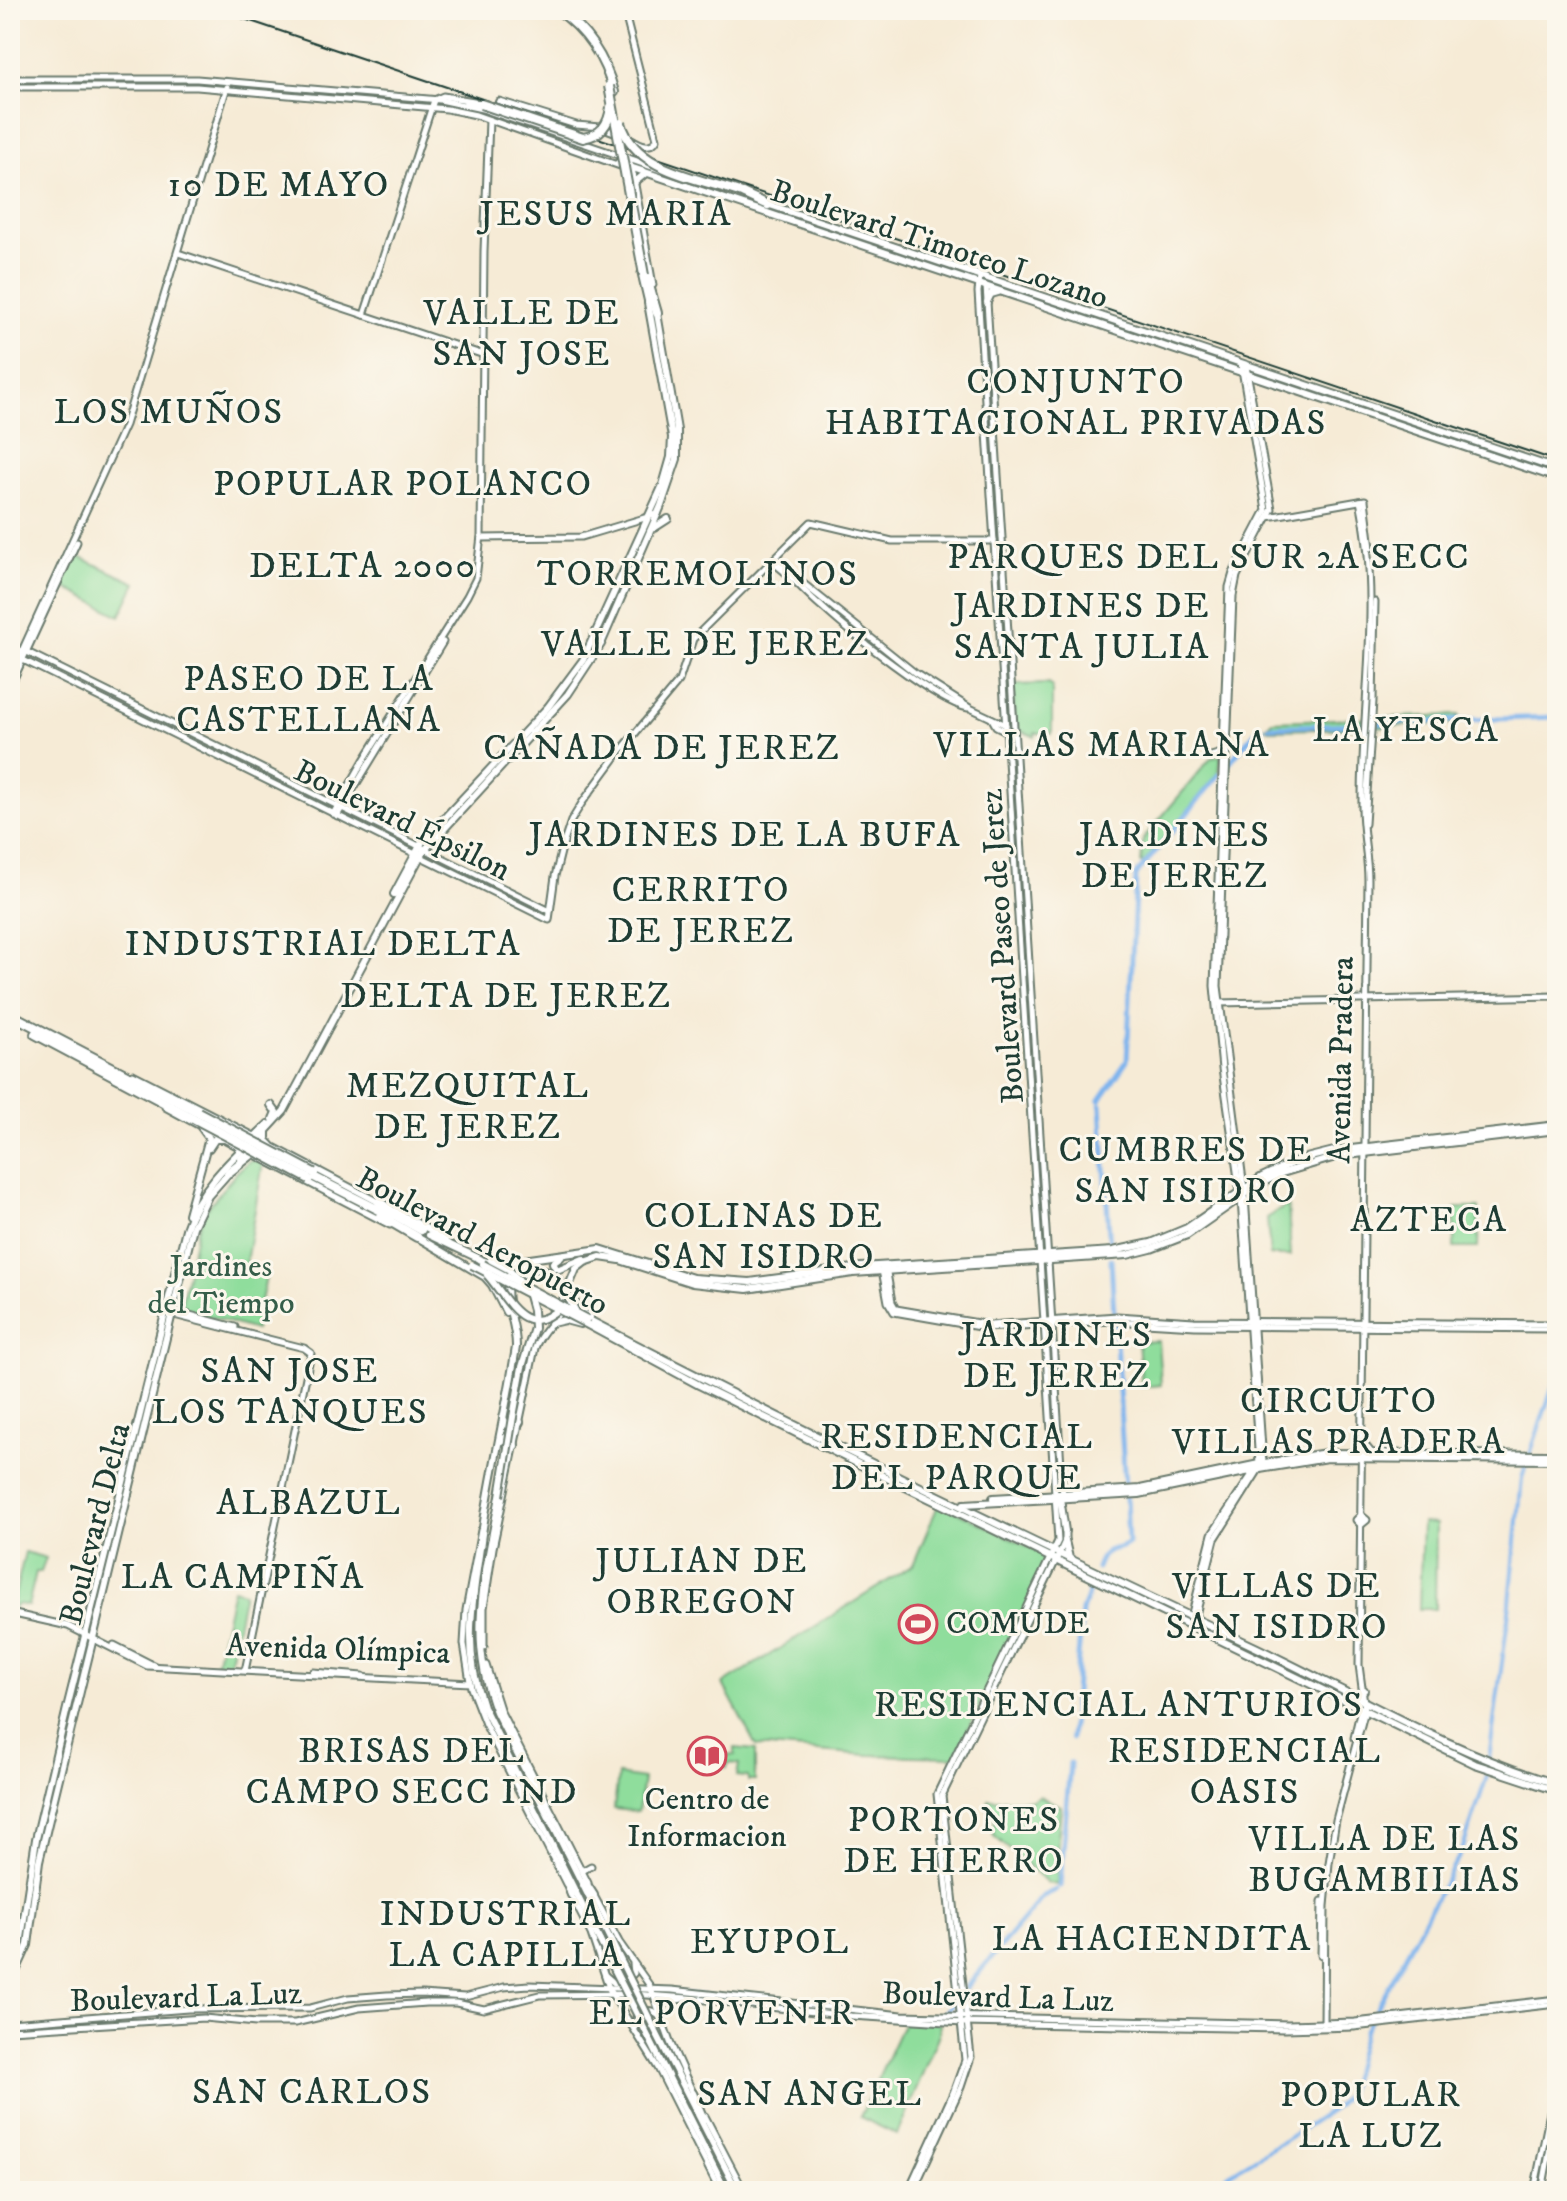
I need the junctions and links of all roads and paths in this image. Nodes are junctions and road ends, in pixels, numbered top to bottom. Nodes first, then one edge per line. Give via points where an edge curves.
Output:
1 (551, 10) edge
2 (558, 10) edge
3 (624, 10) edge
4 (602, 63) junction
5 (10, 79) edge
6 (45, 79) junction
7 (55, 79) junction
8 (227, 86) junction
9 (10, 87) edge
10 (45, 87) junction
11 (55, 87) junction
12 (611, 89) junction
13 (326, 94) junction
14 (434, 100) junction
15 (467, 104) junction
16 (498, 104) junction
17 (432, 108) junction
18 (502, 116) junction
19 (489, 120) junction
20 (513, 120) junction
21 (499, 124) junction
22 (511, 128) junction
23 (547, 131) junction
24 (618, 163) joint
25 (630, 166) junction
26 (646, 173) junction
27 (635, 182) junction
28 (768, 205) junction
29 (639, 207) junction
30 (630, 208) junction
31 (799, 219) junction
32 (809, 223) junction
33 (179, 251) junction
34 (645, 275) junction
35 (982, 283) junction
36 (1000, 291) junction
37 (987, 302) junction
38 (648, 303) junction
39 (657, 313) junction
40 (365, 314) junction
41 (1111, 319) junction
42 (1108, 327) junction
43 (1119, 327) junction
44 (484, 353) junction
45 (1244, 369) junction
46 (1261, 378) junction
47 (1249, 384) junction
48 (110, 462) junction
49 (1557, 469) edge
50 (1557, 478) edge
51 (651, 517) junction
52 (1267, 517) junction
53 (668, 519) dead end
54 (649, 534) junction
55 (481, 538) junction
56 (1001, 540) junction
57 (993, 541) junction
58 (772, 561) junction
59 (31, 641) junction
60 (590, 648) junction
61 (24, 651) junction
62 (10, 656) edge
63 (36, 656) junction
64 (21, 658) junction
65 (592, 659) junction
66 (33, 665) junction
67 (16, 670) junction
68 (10, 677) edge
69 (87, 681) junction
70 (909, 682) dead end
71 (920, 682) junction
72 (10, 687) edge
73 (82, 689) junction
74 (970, 708) junction
75 (1005, 728) junction
76 (1014, 732) junction
77 (1211, 756) dead end
78 (1223, 757) junction
79 (1225, 769) junction
80 (465, 795) junction
81 (340, 807) junction
82 (335, 815) junction
83 (456, 815) junction
84 (432, 841) junction
85 (422, 847) junction
86 (434, 854) junction
87 (417, 855) junction
88 (550, 911) junction
89 (1029, 970) junction
90 (1021, 976) junction
91 (1029, 980) junction
92 (1021, 986) junction
93 (1557, 996) edge
94 (1367, 1000) junction
95 (1031, 1004) junction
96 (1218, 1004) junction
97 (1023, 1011) junction
98 (1031, 1012) junction
99 (10, 1014) edge
100 (1024, 1019) junction
101 (10, 1020) edge
102 (1036, 1066) junction
103 (1027, 1068) junction
104 (117, 1073) junction
105 (271, 1105) dead end
106 (273, 1119) junction
107 (201, 1127) junction
108 (1557, 1128) edge
109 (243, 1130) junction
110 (266, 1132) junction
111 (225, 1139) junction
112 (233, 1144) junction
113 (271, 1145) junction
114 (253, 1147) junction
115 (1366, 1154) junction
116 (229, 1172) joint
117 (218, 1176) junction
118 (1242, 1194) junction
119 (379, 1202) junction
120 (1229, 1207) junction
121 (1241, 1209) junction
122 (1037, 1217) junction
123 (1045, 1218) junction
124 (394, 1219) junction
125 (408, 1222) junction
126 (1244, 1224) junction
127 (186, 1229) junction
128 (423, 1234) junction
129 (446, 1239) junction
130 (426, 1244) junction
131 (454, 1249) junction
132 (588, 1249) junction
133 (540, 1256) junction
134 (1044, 1258) junction
135 (478, 1259) junction
136 (616, 1259) junction
137 (884, 1268) junction
138 (476, 1269) junction
139 (568, 1287) junction
140 (507, 1295) junction
141 (1051, 1308) junction
142 (1043, 1309) junction
143 (170, 1312) junction
144 (579, 1315) junction
145 (587, 1316) junction
146 (512, 1321) junction
147 (571, 1321) junction
148 (1053, 1322) junction
149 (552, 1323) junction
150 (1044, 1323) junction
151 (1251, 1324) junction
152 (1363, 1324) junction
153 (1557, 1327) edge
154 (618, 1338) junction
155 (651, 1355) junction
156 (156, 1384) junction
157 (162, 1393) dead end
158 (503, 1418) junction
159 (520, 1422) junction
160 (138, 1440) junction
161 (1362, 1442) junction
162 (498, 1446) junction
163 (515, 1446) junction
164 (136, 1452) junction
165 (1374, 1454) junction
166 (841, 1455) junction
167 (1362, 1456) junction
168 (1530, 1457) junction
169 (1557, 1458) edge
170 (1260, 1466) junction
171 (903, 1477) junction
172 (1059, 1497) junction
173 (957, 1503) junction
174 (977, 1503) junction
175 (944, 1506) junction
176 (977, 1513) junction
177 (483, 1524) junction
178 (1062, 1529) junction
179 (1213, 1538) junction
180 (1065, 1541) junction
181 (493, 1548) junction
182 (1055, 1556) junction
183 (488, 1557) junction
184 (1069, 1558) junction
185 (486, 1568) junction
186 (1091, 1573) junction
187 (489, 1577) junction
188 (1100, 1577) junction
189 (99, 1580) junction
190 (106, 1586) junction
191 (10, 1611) edge
192 (1192, 1622) junction
193 (88, 1633) junction
194 (155, 1666) junction
195 (245, 1670) junction
196 (469, 1676) junction
197 (1360, 1680) junction
198 (470, 1683) junction
199 (1364, 1690) junction
200 (1352, 1699) junction
201 (1364, 1707) junction
202 (519, 1746) junction
203 (504, 1762) junction
204 (1520, 1776) dead end
205 (1536, 1777) junction
206 (1557, 1784) edge
207 (1557, 1791) edge
208 (539, 1796) junction
209 (931, 1800) dead end
210 (530, 1803) junction
211 (938, 1805) junction
212 (560, 1838) junction
213 (553, 1848) junction
214 (591, 1866) dead end
215 (582, 1871) junction
216 (571, 1895) junction
217 (594, 1895) junction
218 (30, 1901) junction
219 (626, 1953) junction
220 (10, 1969) edge
221 (641, 1973) junction
222 (605, 1976) junction
223 (10, 1984) edge
224 (597, 1988) junction
225 (652, 1988) junction
226 (672, 1990) junction
227 (610, 1991) junction
228 (588, 1995) junction
229 (654, 1996) junction
230 (688, 1998) junction
231 (962, 1999) junction
232 (456, 2000) junction
233 (615, 2001) junction
234 (1557, 2001) edge
235 (356, 2004) junction
236 (659, 2011) junction
237 (661, 2019) junction
238 (10, 2023) edge
239 (965, 2024) junction
240 (1322, 2026) junction
241 (10, 2030) edge
242 (635, 2030) junction
243 (965, 2051) junction
244 (968, 2071) junction
245 (1557, 2078) edge
246 (693, 2093) junction
247 (1556, 2094) edge
248 (677, 2106) junction
249 (1557, 2110) edge
250 (700, 2140) junction
251 (715, 2148) junction
252 (723, 2191) edge
253 (737, 2191) edge
254 (744, 2191) edge
255 (910, 2191) edge
256 (1538, 2191) edge

1 - 4 highway via 579,32
2 - 4 highway via 581,30
3 - 16 street via 657,139 653,144
4 - 12 highway
5 - 6 street, Boulevard Timoteo Lozano
6 - 7 street, Boulevard Timoteo Lozano
6 - 10 street
7 - 8 street, Boulevard Timoteo Lozano via 197,79
7 - 11 street
8 - 11 street, Boulevard Timoteo Lozano
8 - 13 street, Boulevard Timoteo Lozano
8 - 33 street
9 - 10 street, Boulevard Timoteo Lozano
10 - 11 street, Boulevard Timoteo Lozano
12 - 15 highway, bridge via 608,121 586,137
12 - 28 highway, bridge via 625,136 642,156
12 - 34 highway, bridge
13 - 14 street, Boulevard Timoteo Lozano
13 - 17 street, Boulevard Timoteo Lozano
14 - 15 street, Boulevard Timoteo Lozano
14 - 16 street via 460,97
14 - 17 street
15 - 18 street, Boulevard Timoteo Lozano
16 - 23 street via 544,124
17 - 19 street, Boulevard Timoteo Lozano
17 - 40 street
18 - 20 street, Boulevard Timoteo Lozano
18 - 21 street
19 - 21 street, Boulevard Timoteo Lozano
19 - 44 street
20 - 22 street
20 - 23 street, Boulevard Timoteo Lozano
21 - 22 street, Boulevard Timoteo Lozano
22 - 24 street, Boulevard Timoteo Lozano
23 - 25 street, Boulevard Timoteo Lozano
24 - 25 main road, Boulevard Timoteo Lozano
25 - 26 main road, Boulevard Timoteo Lozano
25 - 27 street, Boulevard Delta
25 - 28 main road, Boulevard Timoteo Lozano
25 - 30 street, Boulevard Delta
26 - 27 main road
26 - 31 main road, Boulevard Timoteo Lozano
27 - 29 street, Boulevard Delta
28 - 31 main road, Boulevard Timoteo Lozano
29 - 30 street
29 - 39 street, Boulevard Delta
30 - 38 street, Boulevard Delta
31 - 32 main road, Boulevard Timoteo Lozano
32 - 35 main road, Boulevard Timoteo Lozano
32 - 35 main road, Boulevard Timoteo Lozano
33 - 40 street
33 - 48 street
34 - 38 highway
34 - 39 highway
35 - 36 main road, Boulevard Timoteo Lozano
35 - 37 street, Boulevard Paseo de Jerez
35 - 41 main road, Boulevard Timoteo Lozano
35 - 57 street, Boulevard Paseo de Jerez
36 - 37 main road
36 - 42 main road, Boulevard Timoteo Lozano
37 - 56 street, Boulevard Paseo de Jerez
38 - 51 main road, Boulevard Delta via 672,444
39 - 51 main road, Boulevard Delta via 678,443 673,476
40 - 44 street
41 - 42 main road
41 - 43 main road, Boulevard Timoteo Lozano
42 - 43 main road, Boulevard Timoteo Lozano
43 - 45 main road, Boulevard Timoteo Lozano
44 - 55 street
45 - 46 main road, Boulevard Timoteo Lozano
45 - 47 street
45 - 49 main road, Boulevard Timoteo Lozano
45 - 52 street
46 - 47 main road
46 - 50 main road, Boulevard Timoteo Lozano
47 - 52 street via 1271,502
48 - 59 street
48 - 61 street
51 - 54 main road, Boulevard Delta
51 - 55 street via 581,537
51 - 60 main road, Boulevard Delta
52 - 78 street via 1229,587
52 - 79 street via 1235,585
52 - 94 street, Avenida Pradera via 1362,501 1372,617 1362,807 1368,880
53 - 54 main road
54 - 65 main road, Boulevard Delta
55 - 81 street via 474,583
56 - 57 street
56 - 76 street, Boulevard Paseo de Jerez
57 - 58 street via 892,541 811,522
57 - 75 street, Boulevard Paseo de Jerez
58 - 71 street via 823,608
58 - 74 street via 915,673
58 - 88 street via 693,639 679,681 607,768 569,825
59 - 61 street
59 - 63 street
60 - 65 main road
60 - 80 main road, Boulevard Delta via 556,698
61 - 63 street, Boulevard Épsilon
61 - 64 street
62 - 67 street
63 - 69 street, Boulevard Épsilon
64 - 66 street, Boulevard Épsilon
64 - 67 street
65 - 83 main road, Boulevard Delta via 568,694
66 - 67 street
66 - 73 street, Boulevard Épsilon
67 - 68 street
67 - 72 street
69 - 73 street via 81,683
69 - 81 street, Boulevard Épsilon
70 - 71 street
71 - 74 street
73 - 82 street, Boulevard Épsilon
74 - 75 street
75 - 76 street
75 - 90 street, Boulevard Paseo de Jerez
76 - 89 street, Boulevard Paseo de Jerez
77 - 78 street
78 - 79 street
79 - 96 street
80 - 83 main road
80 - 85 main road, Boulevard Delta
81 - 82 street
81 - 85 street, Boulevard Épsilon
82 - 87 street, Boulevard Épsilon
83 - 84 main road, Boulevard Delta
84 - 85 main road, Boulevard Delta
84 - 86 main road
85 - 86 street, Boulevard Épsilon
85 - 87 main road, Boulevard Delta
86 - 88 street, Boulevard Épsilon
87 - 88 street, Boulevard Épsilon via 549,920
87 - 106 main road, Boulevard Delta
87 - 110 main road, Boulevard Delta via 284,1111
89 - 90 street
89 - 91 street, Boulevard Paseo de Jerez
90 - 92 street, Boulevard Paseo de Jerez
91 - 92 street
91 - 95 street, Boulevard Paseo de Jerez
92 - 97 street, Boulevard Paseo de Jerez
93 - 94 street
94 - 96 street
94 - 115 street, Avenida Pradera
95 - 97 street
95 - 98 street, Boulevard Paseo de Jerez
96 - 118 street
97 - 100 street, Boulevard Paseo de Jerez
98 - 100 street
98 - 102 street, Boulevard Paseo de Jerez
99 - 104 highway, Boulevard Aeropuerto
100 - 103 street, Boulevard Paseo de Jerez
101 - 104 highway, Boulevard Aeropuerto
102 - 103 street
102 - 123 street, Boulevard Paseo de Jerez
103 - 122 street, Boulevard Paseo de Jerez
104 - 107 street, Boulevard Aeropuerto via 130,1088
104 - 109 street, Boulevard Aeropuerto via 141,1077
104 - 124 highway, Boulevard Aeropuerto, bridge
105 - 106 main road
106 - 114 main road, Boulevard Delta
107 - 111 street, Boulevard Aeropuerto
107 - 127 main road via 209,1138
108 - 115 main road
109 - 112 street via 244,1143
109 - 114 street, Boulevard Aeropuerto
110 - 113 main road
110 - 114 main road, Boulevard Delta
111 - 112 street, Boulevard Aeropuerto
111 - 117 main road via 211,1143 204,1165 205,1176
112 - 114 street, Boulevard Aeropuerto
113 - 114 street
113 - 119 street, Boulevard Aeropuerto
114 - 116 highway
114 - 117 main road, Boulevard Delta
114 - 124 highway
114 - 130 street, Boulevard Aeropuerto
115 - 118 main road via 1300,1166
115 - 152 street, Avenida Pradera
116 - 143 main road, Boulevard Delta via 197,1218
117 - 127 main road, Boulevard Delta via 199,1198
118 - 120 main road
118 - 121 street
118 - 126 street
118 - 134 main road via 1151,1243
119 - 125 highway
119 - 129 street, Boulevard Aeropuerto
120 - 121 main road
120 - 134 main road via 1187,1235 1151,1249 1106,1257
121 - 126 street
122 - 123 street
122 - 134 street, Boulevard Paseo de Jerez
123 - 134 street, Boulevard Paseo de Jerez
124 - 125 highway, Boulevard Aeropuerto
124 - 128 highway, Boulevard Aeropuerto
125 - 128 highway, Boulevard Aeropuerto
126 - 151 street
127 - 143 main road, Boulevard Delta
128 - 129 main road
128 - 130 main road
128 - 131 main road, Boulevard Aeropuerto
128 - 131 main road, Boulevard Aeropuerto
128 - 135 main road
129 - 131 main road
130 - 138 main road
131 - 138 main road, Boulevard Aeropuerto
131 - 144 main road, Boulevard Aeropuerto, bridge
131 - 183 main road, bridge via 514,1273 533,1310 533,1333 522,1367
132 - 133 main road
132 - 136 main road via 555,1259 554,1268 563,1270 594,1255
132 - 137 main road via 719,1281 761,1282
133 - 135 main road via 496,1263
133 - 140 main road via 513,1274
134 - 137 main road
134 - 141 street, Boulevard Paseo de Jerez
134 - 142 street, Boulevard Paseo de Jerez
135 - 138 main road via 504,1272 506,1279 500,1283
136 - 137 main road via 682,1281 732,1289
136 - 139 main road via 585,1262 572,1274
137 - 150 street via 896,1309 960,1323
138 - 139 main road, bridge via 521,1316 549,1315 560,1307
138 - 146 main road via 492,1285
138 - 154 main road, Boulevard Aeropuerto, bridge
139 - 145 main road via 575,1305
139 - 149 street via 564,1306
140 - 144 main road, bridge via 524,1273 541,1269 558,1279
140 - 146 main road
141 - 142 street
141 - 148 street, Boulevard Paseo de Jerez
142 - 150 street, Boulevard Paseo de Jerez
143 - 156 main road, Boulevard Delta
143 - 160 main road, Boulevard Delta
143 - 195 street via 308,1349 311,1356
144 - 154 main road, Boulevard Aeropuerto
145 - 147 main road via 571,1310
145 - 155 main road
146 - 158 main road via 516,1347
147 - 149 main road
147 - 155 main road
148 - 150 street
148 - 151 street via 1117,1316
148 - 172 street, Boulevard Paseo de Jerez
149 - 159 street via 536,1344
150 - 172 street, Boulevard Paseo de Jerez
151 - 152 street
151 - 170 street
152 - 153 street
152 - 161 street, Avenida Pradera
154 - 155 main road
155 - 166 main road
155 - 171 main road
156 - 157 main road
156 - 160 main road, Boulevard Delta
158 - 159 main road via 510,1429
158 - 162 main road
159 - 163 street
160 - 164 main road, Boulevard Delta
161 - 165 main road
161 - 167 street, Avenida Pradera
162 - 163 main road via 507,1435
162 - 177 main road
163 - 181 street
164 - 189 main road, Boulevard Delta
164 - 190 main road, Boulevard Delta
165 - 167 main road
165 - 168 main road
166 - 171 main road via 849,1453
166 - 175 main road
167 - 168 main road
167 - 170 main road
167 - 197 street, Avenida Pradera
168 - 169 main road
170 - 172 main road via 1144,1493
170 - 179 street
171 - 173 main road
172 - 173 main road
172 - 174 main road
172 - 178 main road
173 - 174 main road
173 - 175 main road
173 - 176 main road
174 - 176 main road
175 - 182 main road
176 - 182 main road
177 - 196 street via 466,1610
177 - 210 main road via 470,1620 473,1670 483,1706
178 - 180 street
178 - 182 street
179 - 192 street
179 - 192 street
180 - 182 street
180 - 184 main road
181 - 183 main road
181 - 187 street
182 - 184 main road
182 - 186 main road
182 - 211 street via 938,1790
182 - 231 street via 942,1796
183 - 185 main road
184 - 186 main road
185 - 187 main road
185 - 208 main road via 478,1629 484,1675 496,1712
186 - 188 main road
187 - 202 street via 486,1661 497,1701
188 - 192 main road
188 - 192 main road
189 - 190 main road
189 - 193 main road, Boulevard Delta
190 - 193 main road, Boulevard Delta
191 - 193 street, Avenida Olímpica
192 - 200 main road
192 - 200 main road via 1328,1692
193 - 194 street, Avenida Olímpica
193 - 194 street, Avenida Olímpica via 134,1663
193 - 218 main road, Boulevard Delta
194 - 195 street, Avenida Olímpica
195 - 196 street, Avenida Olímpica via 453,1680
195 - 198 street, Avenida Olímpica
196 - 198 street
197 - 199 street, Avenida Pradera
197 - 200 street, Avenida Pradera
198 - 203 street
199 - 200 main road
199 - 201 street, Avenida Pradera
200 - 201 main road
201 - 205 main road
201 - 207 main road via 1475,1764
201 - 240 street, Avenida Pradera via 1331,1840
202 - 208 main road
202 - 215 street
203 - 210 main road
203 - 216 street
204 - 205 main road
205 - 206 main road
208 - 212 main road
209 - 211 street
210 - 213 main road
211 - 231 street
212 - 217 main road
212 - 251 main road, bridge
213 - 216 main road
213 - 250 main road, bridge
214 - 215 street
215 - 217 street
216 - 222 street
217 - 219 street
218 - 220 main road, Boulevard Delta
218 - 223 main road, Boulevard Delta via 28,1945
219 - 221 street
219 - 222 street via 634,1969 630,1980 614,1983
221 - 225 street
221 - 226 street
222 - 224 street
222 - 227 street
224 - 227 street, Boulevard La Luz
224 - 232 street, Boulevard La Luz via 512,1986
225 - 226 street, Boulevard La Luz
225 - 227 street, Boulevard La Luz
225 - 229 street
226 - 239 street, Boulevard La Luz
227 - 228 street, Boulevard La Luz
227 - 229 street, Boulevard La Luz
227 - 233 street
228 - 232 street, Boulevard La Luz via 530,1995 481,2009
228 - 233 street
229 - 230 street, Boulevard La Luz
229 - 236 street
230 - 236 street via 668,2002
230 - 239 street, Boulevard La Luz
231 - 239 street
232 - 235 street, Boulevard La Luz
232 - 235 street, Boulevard La Luz via 422,1994 369,1996
233 - 242 street
234 - 240 street, Boulevard La Luz
235 - 238 street, Boulevard La Luz via 188,2009
235 - 241 street, Boulevard La Luz via 295,2023 204,2018
236 - 237 street
237 - 242 street via 643,2010 635,2019
237 - 246 street
239 - 240 street, Boulevard La Luz
239 - 240 street, Boulevard La Luz
239 - 243 street
239 - 244 street
242 - 248 street
243 - 244 street via 968,2044
243 - 255 street via 962,2072
244 - 255 street
245 - 247 street
246 - 251 main road
246 - 254 street
247 - 249 street
247 - 256 street
248 - 250 main road
248 - 252 street
249 - 256 street
250 - 252 main road
251 - 253 main road

